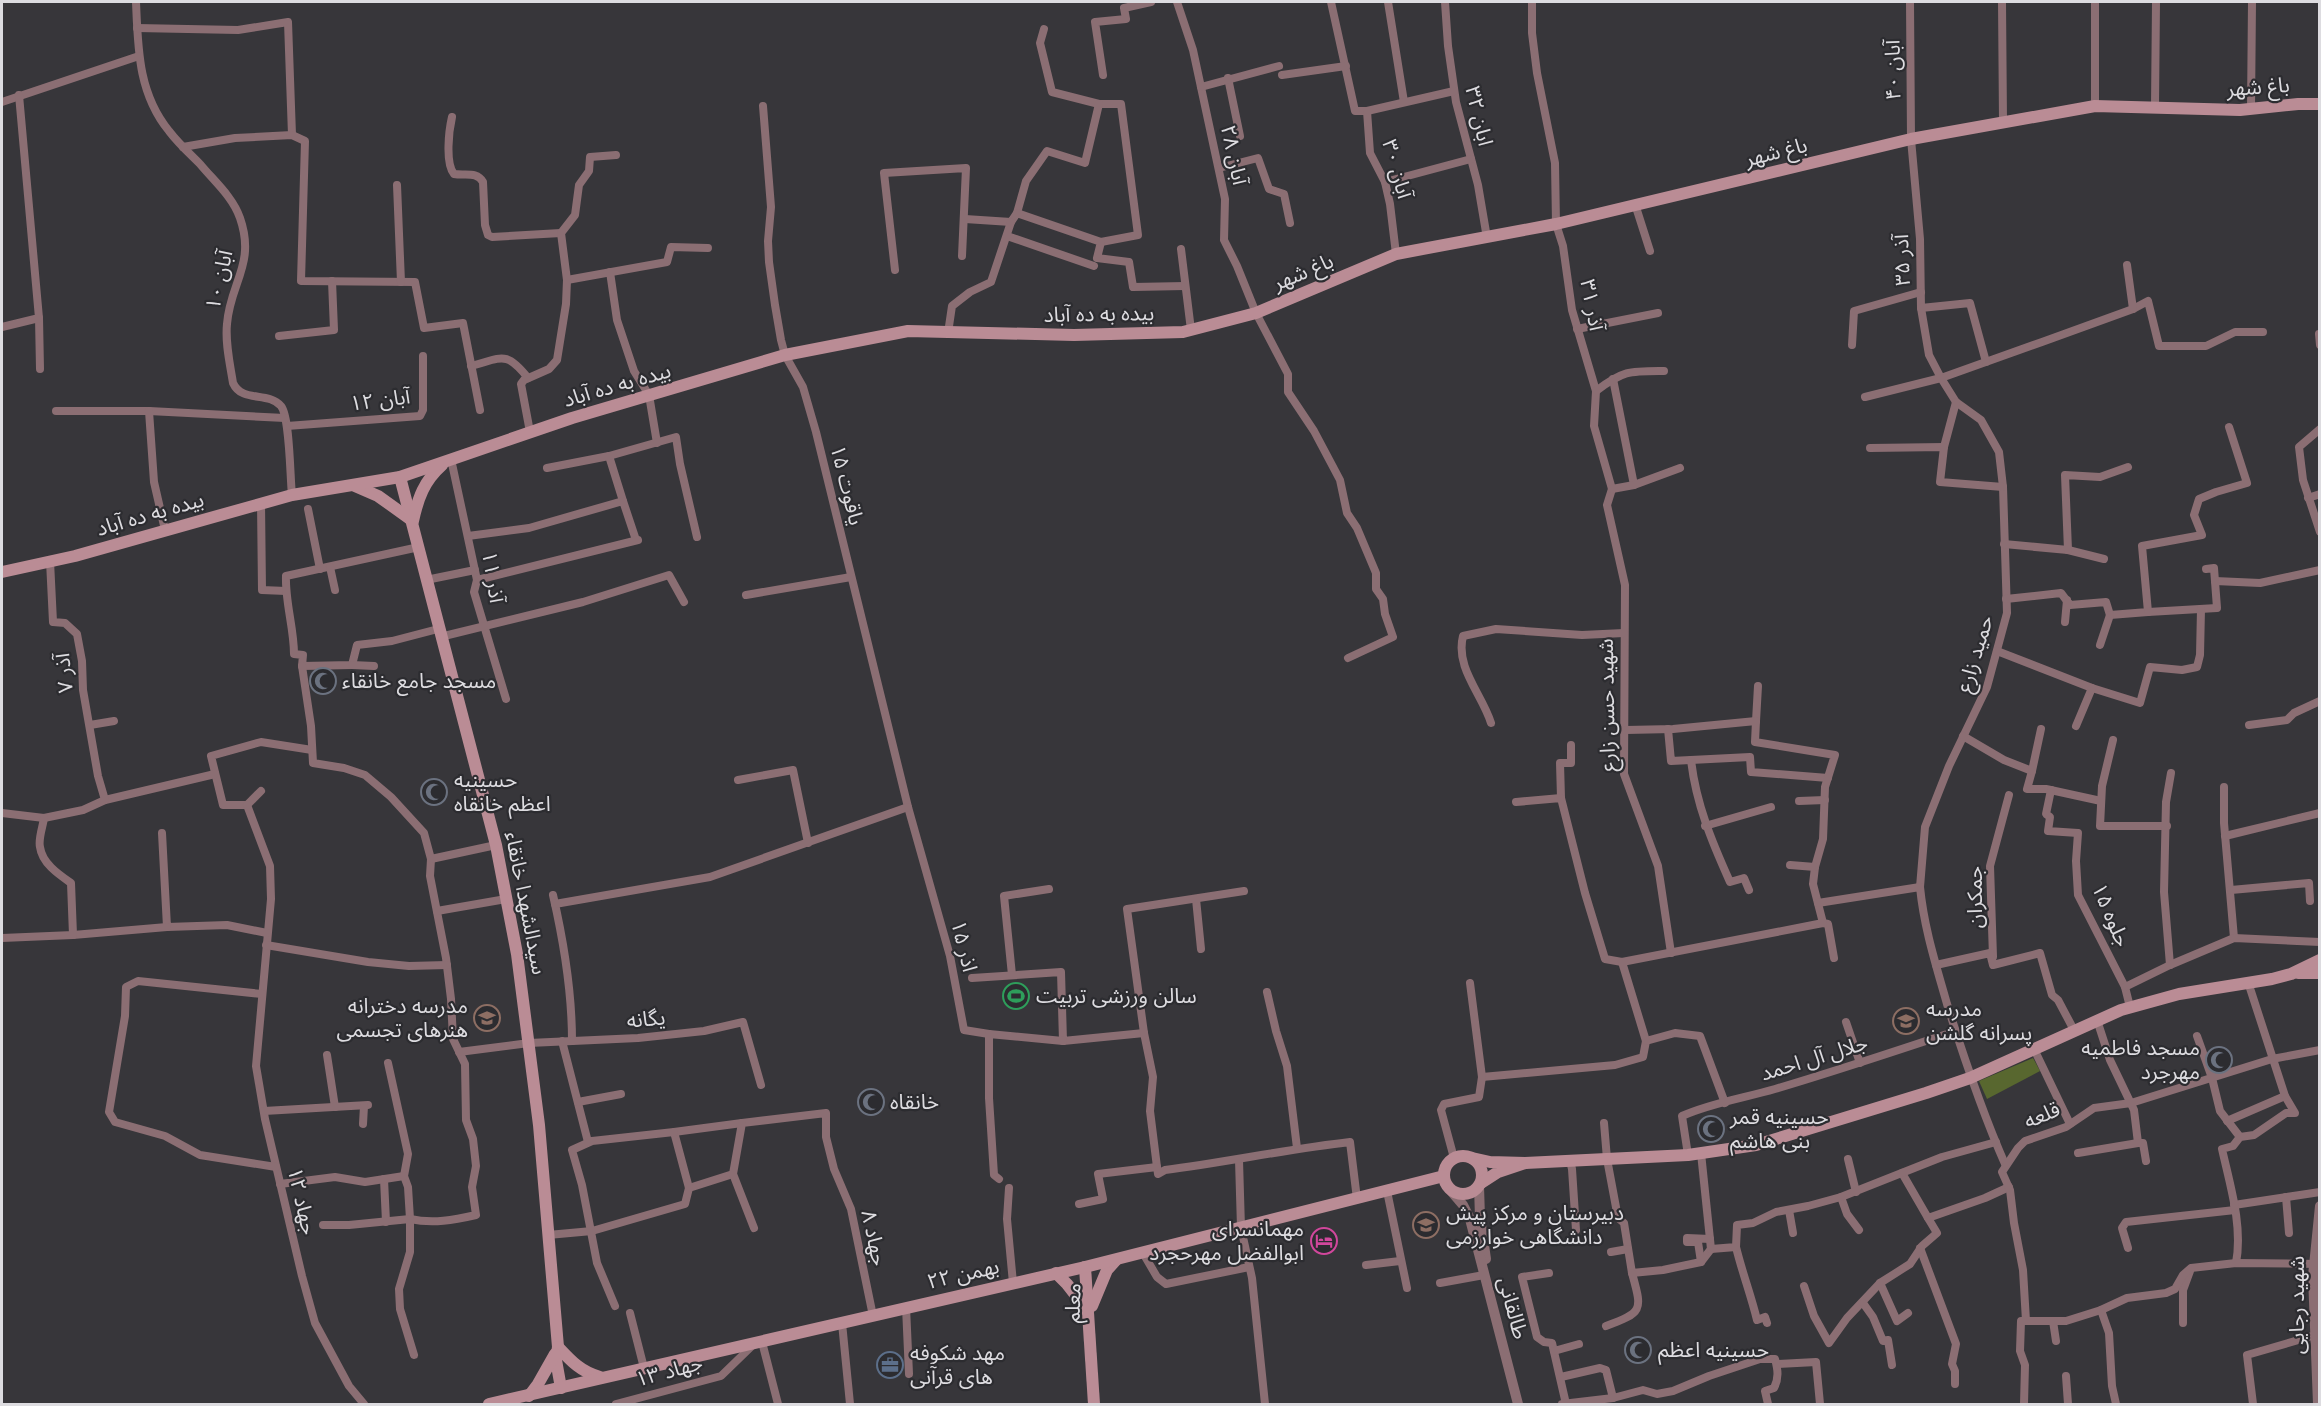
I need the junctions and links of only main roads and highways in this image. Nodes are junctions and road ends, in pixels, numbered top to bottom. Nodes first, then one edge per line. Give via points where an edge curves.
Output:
1 (2319, 104) edge
2 (1256, 314) joint
3 (449, 460) junction
4 (400, 477) junction
5 (353, 485) junction
6 (413, 521) junction
7 (2, 572) edge
8 (2319, 960) edge
9 (2319, 973) edge
10 (2291, 974) junction
11 (1472, 1158) junction
12 (1525, 1163) junction
13 (1444, 1176) junction
14 (1480, 1184) junction
15 (1116, 1259) junction
16 (1089, 1266) junction
17 (1056, 1273) junction
18 (1090, 1310) junction
19 (558, 1347) junction
20 (603, 1378) junction
21 (565, 1387) junction
22 (528, 1395) junction
23 (489, 1404) edge
24 (1094, 1404) edge

1 - 2 main road, باغ شهر via 2240,110 2095,106 1911,139 1556,224 1396,254
2 - 3 main road, بیده به ده آباد via 1191,330 1074,335 908,331 785,355
3 - 4 main road, بیده به ده آباد
3 - 6 main road via 425,484
4 - 5 main road, بیده به ده آباد
4 - 6 main road, سیدالشهدا خانقاء
5 - 6 main road via 378,496
5 - 7 main road, بیده به ده آباد via 292,495
6 - 19 main road, سیدالشهدا خانقاء via 496,845 517,954 538,1125
8 - 10 main road
9 - 10 main road
10 - 12 main road via 2130,1007 1970,1078 1756,1145 1688,1155
11 - 12 main road
11 - 13 main road via 1454,1158 1445,1167
11 - 14 main road via 1480,1167
12 - 14 main road via 1498,1172
13 - 14 main road via 1451,1191 1457,1194 1469,1194
13 - 15 main road, ۲۲ بهمن
15 - 16 main road, ۲۲ بهمن
15 - 18 main road via 1107,1270
16 - 17 main road, ۲۲ بهمن
16 - 18 main road, معلم
17 - 18 main road
17 - 20 main road, ۲۲ بهمن
18 - 24 main road, معلم
19 - 20 main road via 577,1367
19 - 21 main road, سیدالشهدا خانقاء via 563,1355
19 - 22 main road
20 - 21 main road, ۲۲ بهمن
21 - 22 main road, ۲۲ بهمن
22 - 23 main road, ۲۲ بهمن

